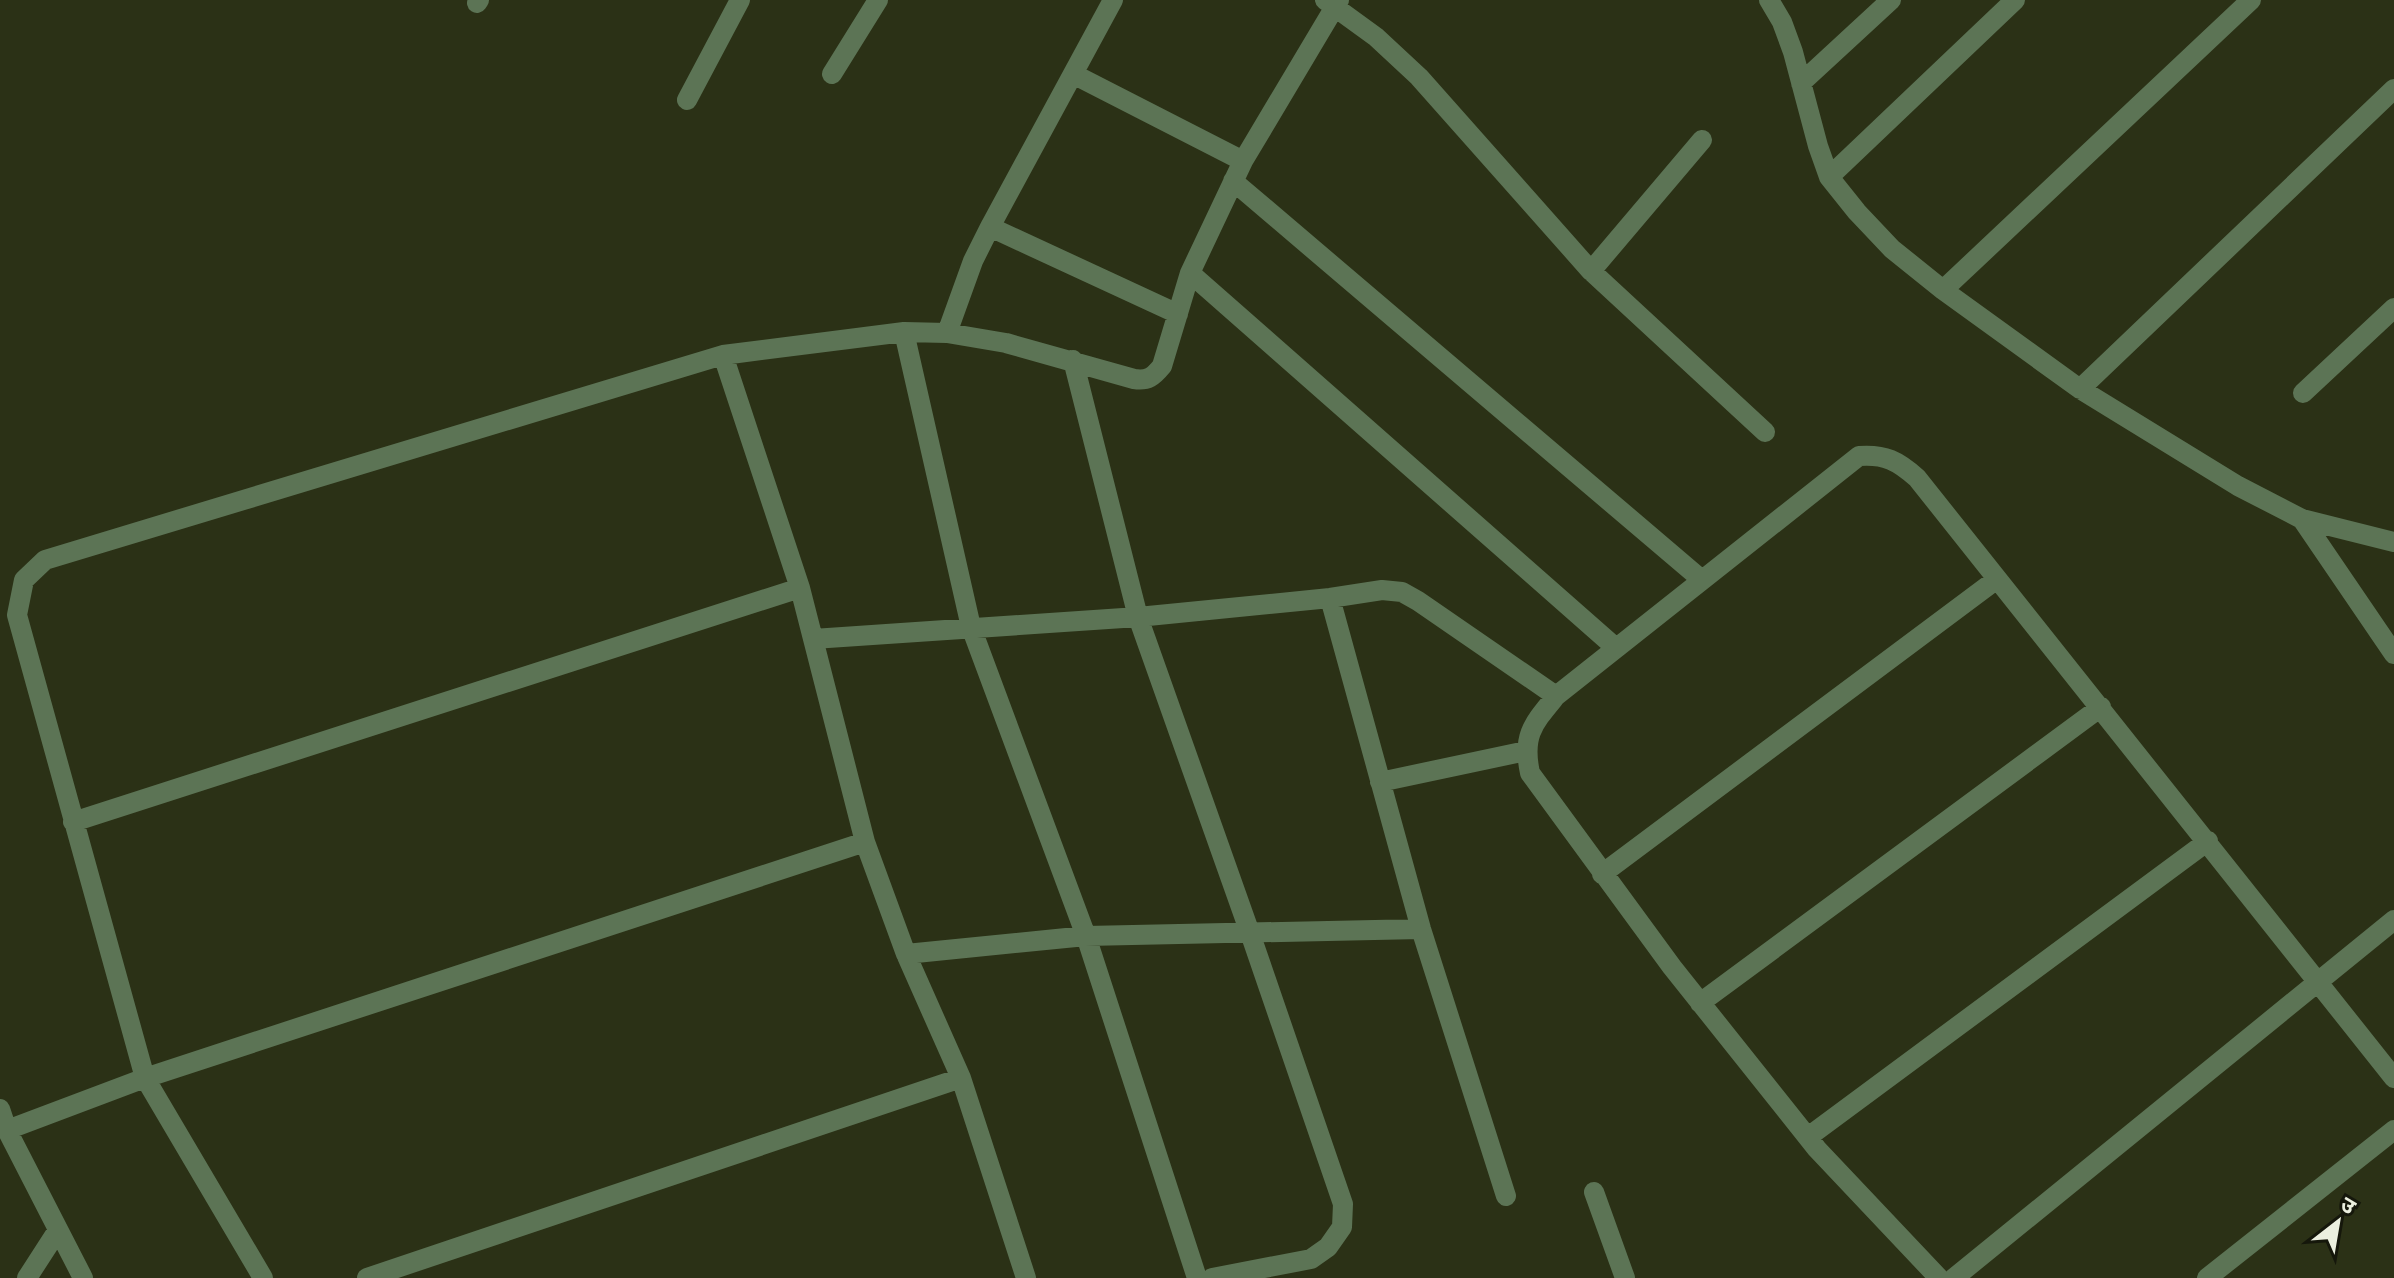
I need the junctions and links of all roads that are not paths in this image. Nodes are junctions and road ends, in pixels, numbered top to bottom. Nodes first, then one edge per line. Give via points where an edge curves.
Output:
1 (740, 0) edge
2 (878, 0) edge
3 (1113, 0) edge
4 (1769, 0) edge
5 (1790, 0) edge
6 (1891, 0) edge
7 (2015, 0) edge
8 (2251, 0) edge
9 (1333, 2) edge
10 (1782, 22) junction
11 (832, 74) dead end
12 (1073, 74) junction
13 (1801, 83) junction
14 (2394, 89) edge
15 (687, 100) dead end
16 (1702, 140) dead end
17 (1243, 161) junction
18 (1829, 177) junction
19 (1233, 181) junction
20 (990, 227) junction
21 (1591, 271) junction
22 (1190, 273) junction
23 (1943, 290) junction
24 (2394, 308) edge
25 (1178, 314) junction
26 (904, 332) junction
27 (947, 333) junction
28 (723, 355) junction
29 (1073, 360) junction
30 (2080, 389) junction
31 (2303, 393) dead end
32 (1765, 432) dead end
33 (2302, 519) junction
34 (2394, 542) edge
35 (1997, 579) junction
36 (1702, 580) junction
37 (800, 588) junction
38 (1330, 598) junction
39 (1138, 617) junction
40 (971, 627) junction
41 (813, 639) junction
42 (1616, 648) junction
43 (2394, 654) edge
44 (1556, 696) junction
45 (2101, 707) junction
46 (1526, 751) junction
47 (1380, 782) junction
48 (73, 822) junction
49 (2208, 841) junction
50 (865, 842) junction
51 (1602, 874) junction
52 (2394, 920) edge
53 (1421, 929) junction
54 (1250, 933) junction
55 (1086, 936) junction
56 (906, 954) junction
57 (2318, 980) junction
58 (1700, 1003) junction
59 (145, 1078) junction
60 (961, 1078) junction
61 (2394, 1078) edge
62 (0, 1109) edge
63 (7, 1130) junction
64 (2394, 1130) edge
65 (1808, 1137) junction
66 (1594, 1192) dead end
67 (1506, 1196) dead end
68 (58, 1230) junction
69 (27, 1278) edge
70 (83, 1278) edge
71 (263, 1278) edge
72 (367, 1278) edge
73 (1026, 1278) edge
74 (1197, 1278) edge
75 (1212, 1278) edge
76 (1625, 1278) edge
77 (1939, 1278) edge
78 (1954, 1278) edge
79 (2207, 1278) edge

1 - 15 street
2 - 11 street
3 - 12 street
4 - 10 street
5 - 10 street
6 - 13 street
7 - 18 street
8 - 23 street
9 - 17 street
9 - 21 street via 1419,77
10 - 13 street
12 - 17 street
12 - 20 street
13 - 18 street
14 - 30 street
16 - 21 street
17 - 19 street
18 - 23 street via 1892,249
19 - 22 street
19 - 36 street
20 - 25 street
20 - 27 street
21 - 32 street
22 - 25 street
22 - 42 street
23 - 30 street
24 - 31 street
25 - 29 street via 1154,376 1134,379
26 - 27 street
26 - 28 street
26 - 40 street
27 - 29 street
28 - 37 street
28 - 48 street via 45,560 24,580 17,615
29 - 39 street
30 - 33 street
33 - 34 street
33 - 43 street
35 - 36 street via 1917,478 1878,454 1859,456
35 - 45 street
35 - 51 street
36 - 42 street
37 - 41 street
37 - 48 street
38 - 39 street
38 - 44 street via 1402,592
38 - 47 street
39 - 40 street
39 - 54 street
40 - 41 street
40 - 55 street
41 - 50 street
42 - 44 street
44 - 46 street via 1532,726
45 - 49 street
45 - 58 street
46 - 47 street
46 - 51 street via 1530,773
47 - 53 street
48 - 59 street
49 - 57 street
49 - 65 street
50 - 56 street
50 - 59 street
51 - 58 street
52 - 57 street
53 - 54 street
53 - 67 street
54 - 55 street
54 - 75 street via 1343,1204 1342,1227 1311,1259
55 - 56 street
55 - 74 street
56 - 60 street
57 - 61 street
57 - 78 street
58 - 65 street
59 - 63 street
59 - 71 street
60 - 72 street
60 - 73 street
62 - 63 street
63 - 68 street
64 - 79 street
65 - 77 street
66 - 76 street
68 - 69 street
68 - 70 street

